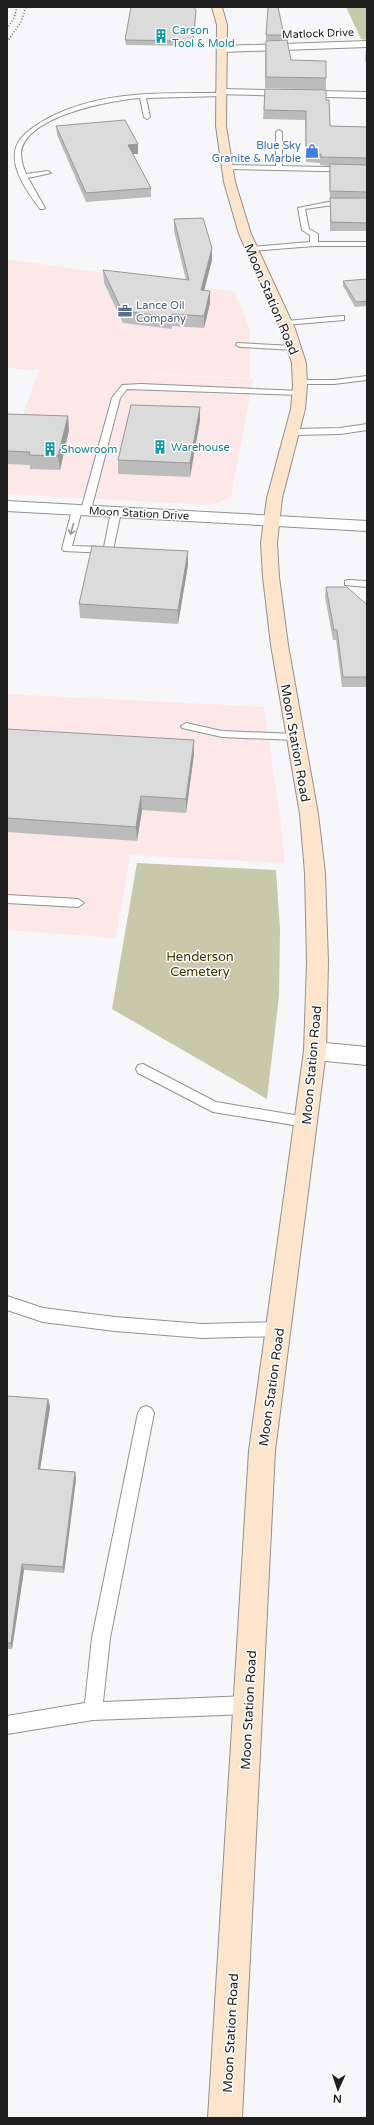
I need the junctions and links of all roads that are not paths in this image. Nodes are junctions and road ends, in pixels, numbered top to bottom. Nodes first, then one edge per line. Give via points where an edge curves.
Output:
1 (217, 7) edge
2 (367, 44) edge
3 (222, 49) junction
4 (221, 93) junction
5 (367, 95) edge
6 (143, 96) junction
7 (147, 117) dead end
8 (279, 132) dead end
9 (227, 167) junction
10 (279, 168) junction
11 (367, 170) edge
12 (48, 173) dead end
13 (24, 176) junction
14 (367, 203) edge
15 (42, 208) dead end
16 (314, 244) junction
17 (367, 244) edge
18 (251, 249) junction
19 (341, 318) dead end
20 (286, 323) junction
21 (240, 345) dead end
22 (295, 348) junction
23 (367, 378) edge
24 (301, 387) junction
25 (367, 427) edge
26 (294, 432) junction
27 (7, 506) edge
28 (81, 510) junction
29 (116, 512) junction
30 (271, 520) junction
31 (367, 526) edge
32 (348, 583) dead end
33 (367, 584) edge
34 (186, 726) dead end
35 (296, 737) junction
36 (7, 899) edge
37 (78, 903) dead end
38 (315, 1051) junction
39 (367, 1056) edge
40 (143, 1068) dead end
41 (306, 1122) junction
42 (7, 1303) edge
43 (279, 1329) junction
44 (146, 1413) dead end
45 (248, 1705) junction
46 (93, 1711) junction
47 (7, 1725) edge
48 (226, 2118) edge

1 - 3 street, Moon Station Road via 222,25
2 - 3 street, Matlock Drive
3 - 4 street, Moon Station Road
4 - 5 street
4 - 6 lane
4 - 9 street, Moon Station Road via 222,139
6 - 7 lane
6 - 13 lane via 90,105 61,114 41,125 26,137 19,149 18,161
8 - 10 lane
9 - 10 lane
9 - 18 street, Moon Station Road via 240,222
10 - 11 lane
12 - 13 lane
13 - 15 lane
14 - 16 lane via 333,203 301,208 306,230 314,234
16 - 17 lane
16 - 18 lane
18 - 20 street, Moon Station Road
19 - 20 lane
20 - 22 street, Moon Station Road
21 - 22 lane
22 - 24 street, Moon Station Road
23 - 24 lane
24 - 26 street, Moon Station Road
24 - 28 lane via 125,387 116,398
25 - 26 lane via 340,431
26 - 30 street, Moon Station Road via 277,487
27 - 28 street, Moon Station Drive
28 - 29 street, Moon Station Drive
28 -> 29 lane via 66,549 108,550
29 - 30 street, Moon Station Drive
30 - 31 street, Moon Station Drive
30 - 35 street, Moon Station Road via 269,541 276,626 286,693
32 - 33 lane
34 - 35 lane via 222,734
35 - 38 street, Moon Station Road via 309,815 313,863 318,984
36 - 37 lane
38 - 39 street
38 - 41 street, Moon Station Road
40 - 41 lane via 213,1107
41 - 43 street, Moon Station Road
42 - 43 lane via 43,1315 115,1324 202,1332
43 - 45 street, Moon Station Road via 262,1451
44 - 46 lane via 101,1638
45 - 46 lane
45 - 48 street, Moon Station Road
46 - 47 lane

